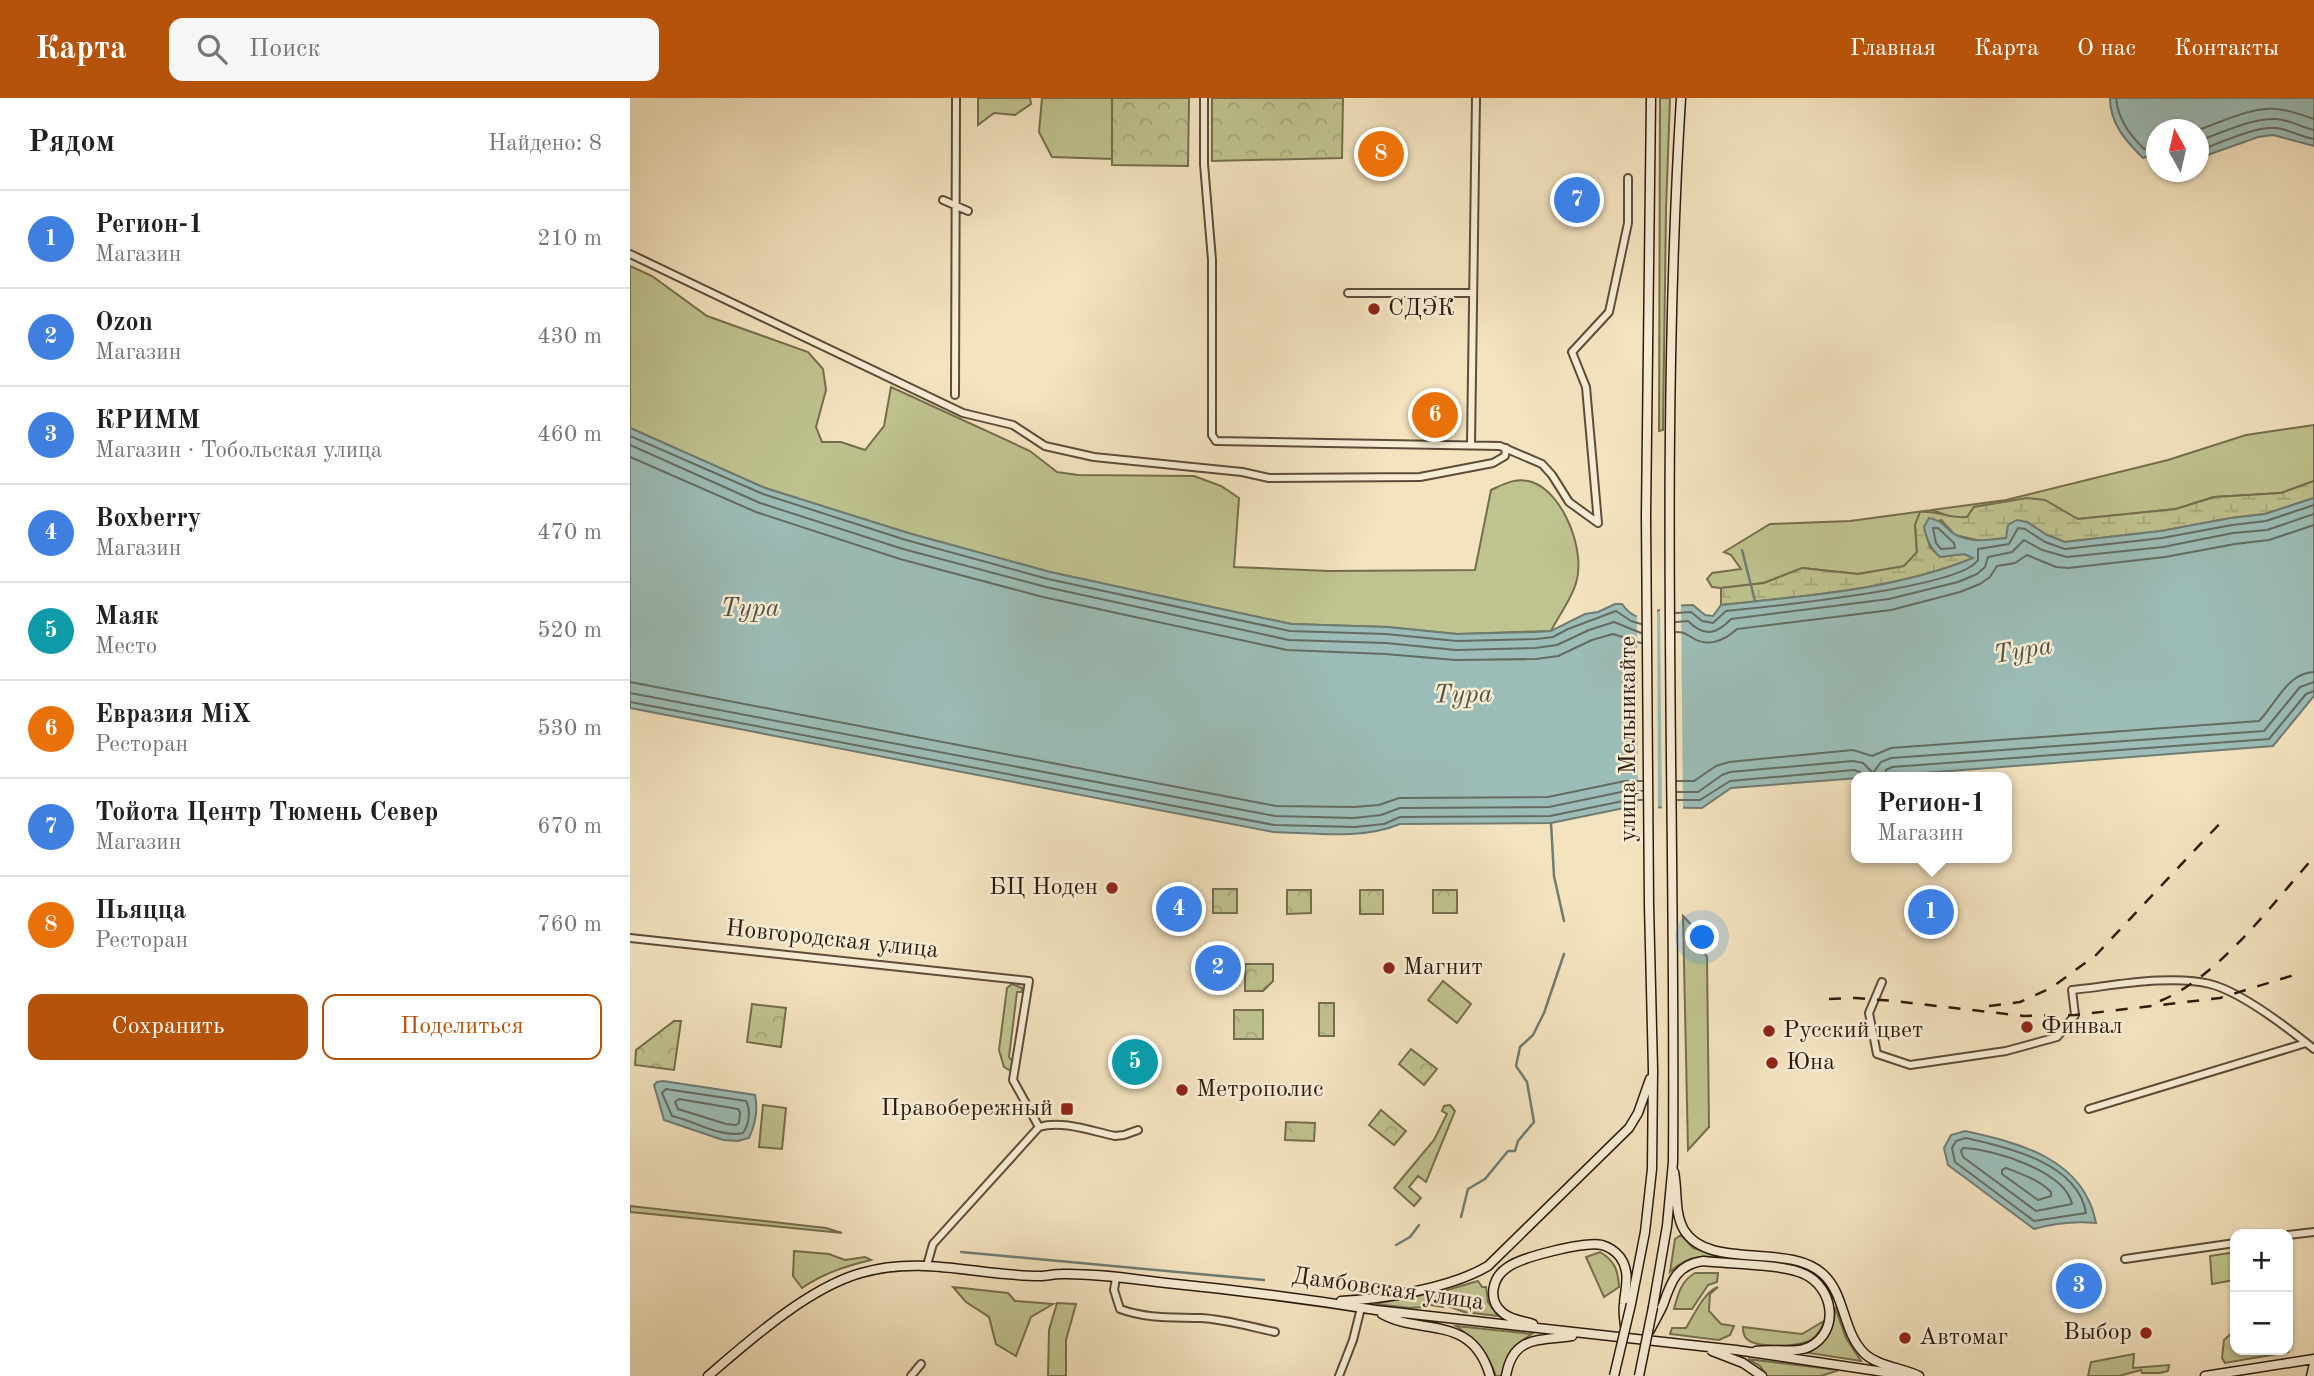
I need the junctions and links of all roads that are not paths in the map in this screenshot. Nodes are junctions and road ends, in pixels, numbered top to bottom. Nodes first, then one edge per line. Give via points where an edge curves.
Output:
1 (956, 98) edge
2 (1204, 98) edge
3 (1476, 98) edge
4 (1651, 98) edge
5 (1681, 98) edge
6 (1628, 178) dead end
7 (943, 201) dead end
8 (955, 205) junction
9 (968, 211) dead end
10 (630, 254) edge
11 (1348, 293) dead end
12 (1473, 293) junction
13 (955, 395) dead end
14 (1471, 444) junction
15 (1506, 448) junction
16 (630, 937) edge
17 (1882, 982) dead end
18 (2306, 1043) junction
19 (2314, 1049) edge
20 (1653, 1070) junction
21 (2089, 1109) dead end
22 (1039, 1127) junction
23 (1138, 1130) dead end
24 (1673, 1162) junction
25 (2314, 1232) edge
26 (2293, 1234) edge
27 (2230, 1244) edge
28 (2125, 1259) dead end
29 (927, 1265) junction
30 (1116, 1278) junction
31 (1327, 1301) junction
32 (1627, 1305) junction
33 (1361, 1308) junction
34 (1657, 1308) junction
35 (1376, 1310) junction
36 (1556, 1331) junction
37 (1275, 1332) dead end
38 (1582, 1334) junction
39 (1700, 1347) junction
40 (1749, 1352) junction
41 (2314, 1362) edge
42 (921, 1364) dead end
43 (709, 1376) edge
44 (911, 1376) edge
45 (1339, 1376) edge
46 (1490, 1376) edge
47 (1506, 1376) edge
48 (1614, 1376) edge
49 (1639, 1376) edge
50 (1762, 1376) edge
51 (1910, 1376) edge
52 (1919, 1376) edge
53 (2205, 1376) edge
54 (2311, 1376) edge

1 - 8 street
2 - 14 street via 1212,260 1212,435 1216,441
3 - 12 street
4 - 20 main road, улица Мельникайте via 1646,516
5 - 24 main road, улица Мельникайте via 1674,211 1669,515
6 - 15 street via 1628,223 1609,312 1572,352 1586,387 1598,523 1569,502 1542,464
7 - 8 street
8 - 9 street
8 - 13 street
10 - 15 street via 963,413 1013,425 1045,446 1094,457 1286,479 1420,478 1493,463 1505,456
11 - 12 street
12 - 14 street
14 - 15 street
16 - 22 street, Новгородская улица via 1029,981 1013,1080
17 - 18 street via 1869,1013 1877,1055 1910,1065 2006,1051 2057,1037 2075,1015 2071,990 2168,981 2210,984 2236,995
18 - 19 street
18 - 21 street
20 - 31 main road via 1629,1128 1500,1257 1473,1275 1450,1283 1381,1297
20 - 32 main road, улица Мельникайте via 1652,1169 1645,1231
22 - 23 street via 1059,1125 1115,1136
22 - 29 street via 933,1244
24 - 34 main road, улица Мельникайте
24 - 52 main road via 1681,1221 1692,1240 1725,1252 1802,1262 1815,1268 1832,1286 1865,1354
25 - 26 street
27 - 28 street
29 - 30 main road, Дамбовская улица
29 - 43 main road, Дамбовская улица via 860,1273 804,1301
30 - 31 main road, Дамбовская улица
30 - 37 street via 1120,1310
31 - 33 main road, Дамбовская улица
32 - 36 main road via 1626,1269 1611,1249 1602,1245 1589,1244 1508,1266 1493,1284 1503,1313
32 - 48 main road, улица Мельникайте, bridge
33 - 35 main road, Дамбовская улица
33 - 45 street
34 - 40 main road via 1675,1275 1692,1263 1791,1270 1814,1279 1828,1300 1824,1333 1802,1349
34 - 49 main road, улица Мельникайте, bridge
35 - 36 main road, Дамбовская улица
35 - 46 main road via 1461,1336 1478,1351
36 - 38 main road, Дамбовская улица
38 - 39 main road, Дамбовская улица
38 - 47 main road via 1526,1343 1511,1358
39 - 40 main road, Дамбовская улица
39 - 50 main road
40 - 51 main road, Дамбовская улица
41 - 53 main road
41 - 54 main road
42 - 44 street

